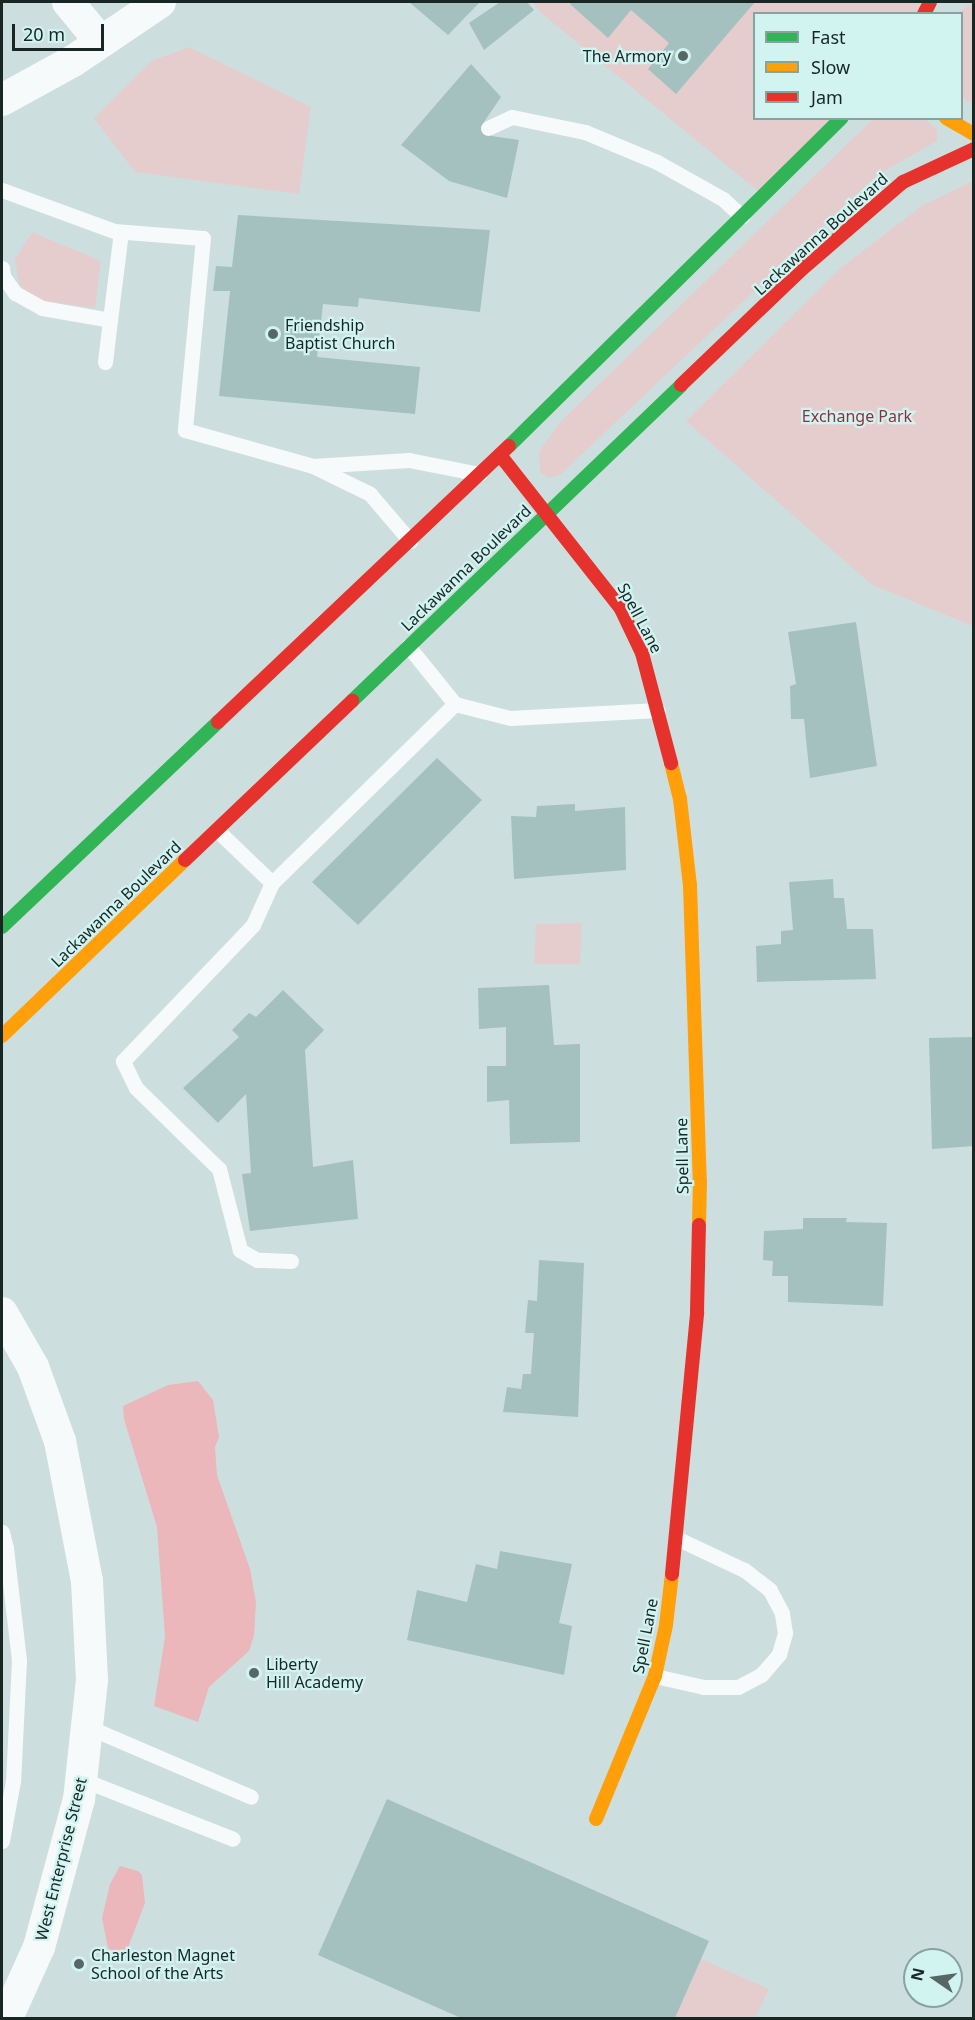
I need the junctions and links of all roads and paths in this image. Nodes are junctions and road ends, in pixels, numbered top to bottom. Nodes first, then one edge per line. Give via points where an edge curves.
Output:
1 (68, 2) edge
2 (160, 2) edge
3 (100, 41) junction
4 (2, 100) edge
5 (840, 120) edge
6 (949, 120) edge
7 (488, 128) dead end
8 (974, 134) edge
9 (974, 149) edge
10 (2, 190) edge
11 (742, 217) junction
12 (121, 232) junction
13 (2, 267) edge
14 (110, 320) junction
15 (105, 362) dead end
16 (500, 455) junction
17 (313, 466) junction
18 (480, 474) junction
19 (547, 514) junction
20 (410, 541) junction
21 (408, 646) junction
22 (455, 704) junction
23 (658, 710) junction
24 (217, 830) junction
25 (272, 883) junction
26 (2, 927) edge
27 (2, 1036) edge
28 (291, 1261) dead end
29 (2, 1313) edge
30 (2, 1532) edge
31 (676, 1538) junction
32 (655, 1676) junction
33 (88, 1727) junction
34 (81, 1779) junction
35 (251, 1797) dead end
36 (596, 1819) dead end
37 (233, 1839) dead end
38 (2, 1841) edge
39 (7, 2019) edge

1 - 3 street
2 - 3 street
3 - 4 street via 73,61
5 - 11 street
6 - 8 street
7 - 11 lane via 512,117 585,132 657,162 723,199
9 - 19 street, Lackawanna Boulevard via 903,182 801,270
10 - 12 lane
11 - 16 street
12 - 14 lane
12 - 17 lane via 203,238 184,430
13 - 14 lane via 3,276 15,293 42,308
14 - 15 lane
16 - 18 street
16 - 19 street, Spell Lane
17 - 18 lane via 409,460
17 - 20 lane via 370,494
18 - 20 street
19 - 21 street, Lackawanna Boulevard
19 - 23 street, Spell Lane via 621,609 642,653
20 - 26 street
21 - 22 lane
21 - 24 street, Lackawanna Boulevard
22 - 23 lane via 510,718
22 - 25 lane
23 - 31 street, Spell Lane via 680,799 690,886 700,1181 697,1312
24 - 25 lane
24 - 27 street, Lackawanna Boulevard
25 - 28 lane via 253,925 123,1061 136,1088 219,1168 240,1250 257,1260
29 - 33 street, West Enterprise Street via 33,1367 60,1441 87,1581 92,1680
30 - 38 lane via 19,1660 13,1781
31 - 32 street, Spell Lane via 666,1625
31 - 32 lane via 744,1570 770,1590 782,1613 785,1633 779,1654 761,1675 738,1687 704,1687
32 - 36 street, Spell Lane
33 - 34 street, West Enterprise Street
33 - 35 lane
34 - 37 lane
34 - 39 street, West Enterprise Street via 39,1947

